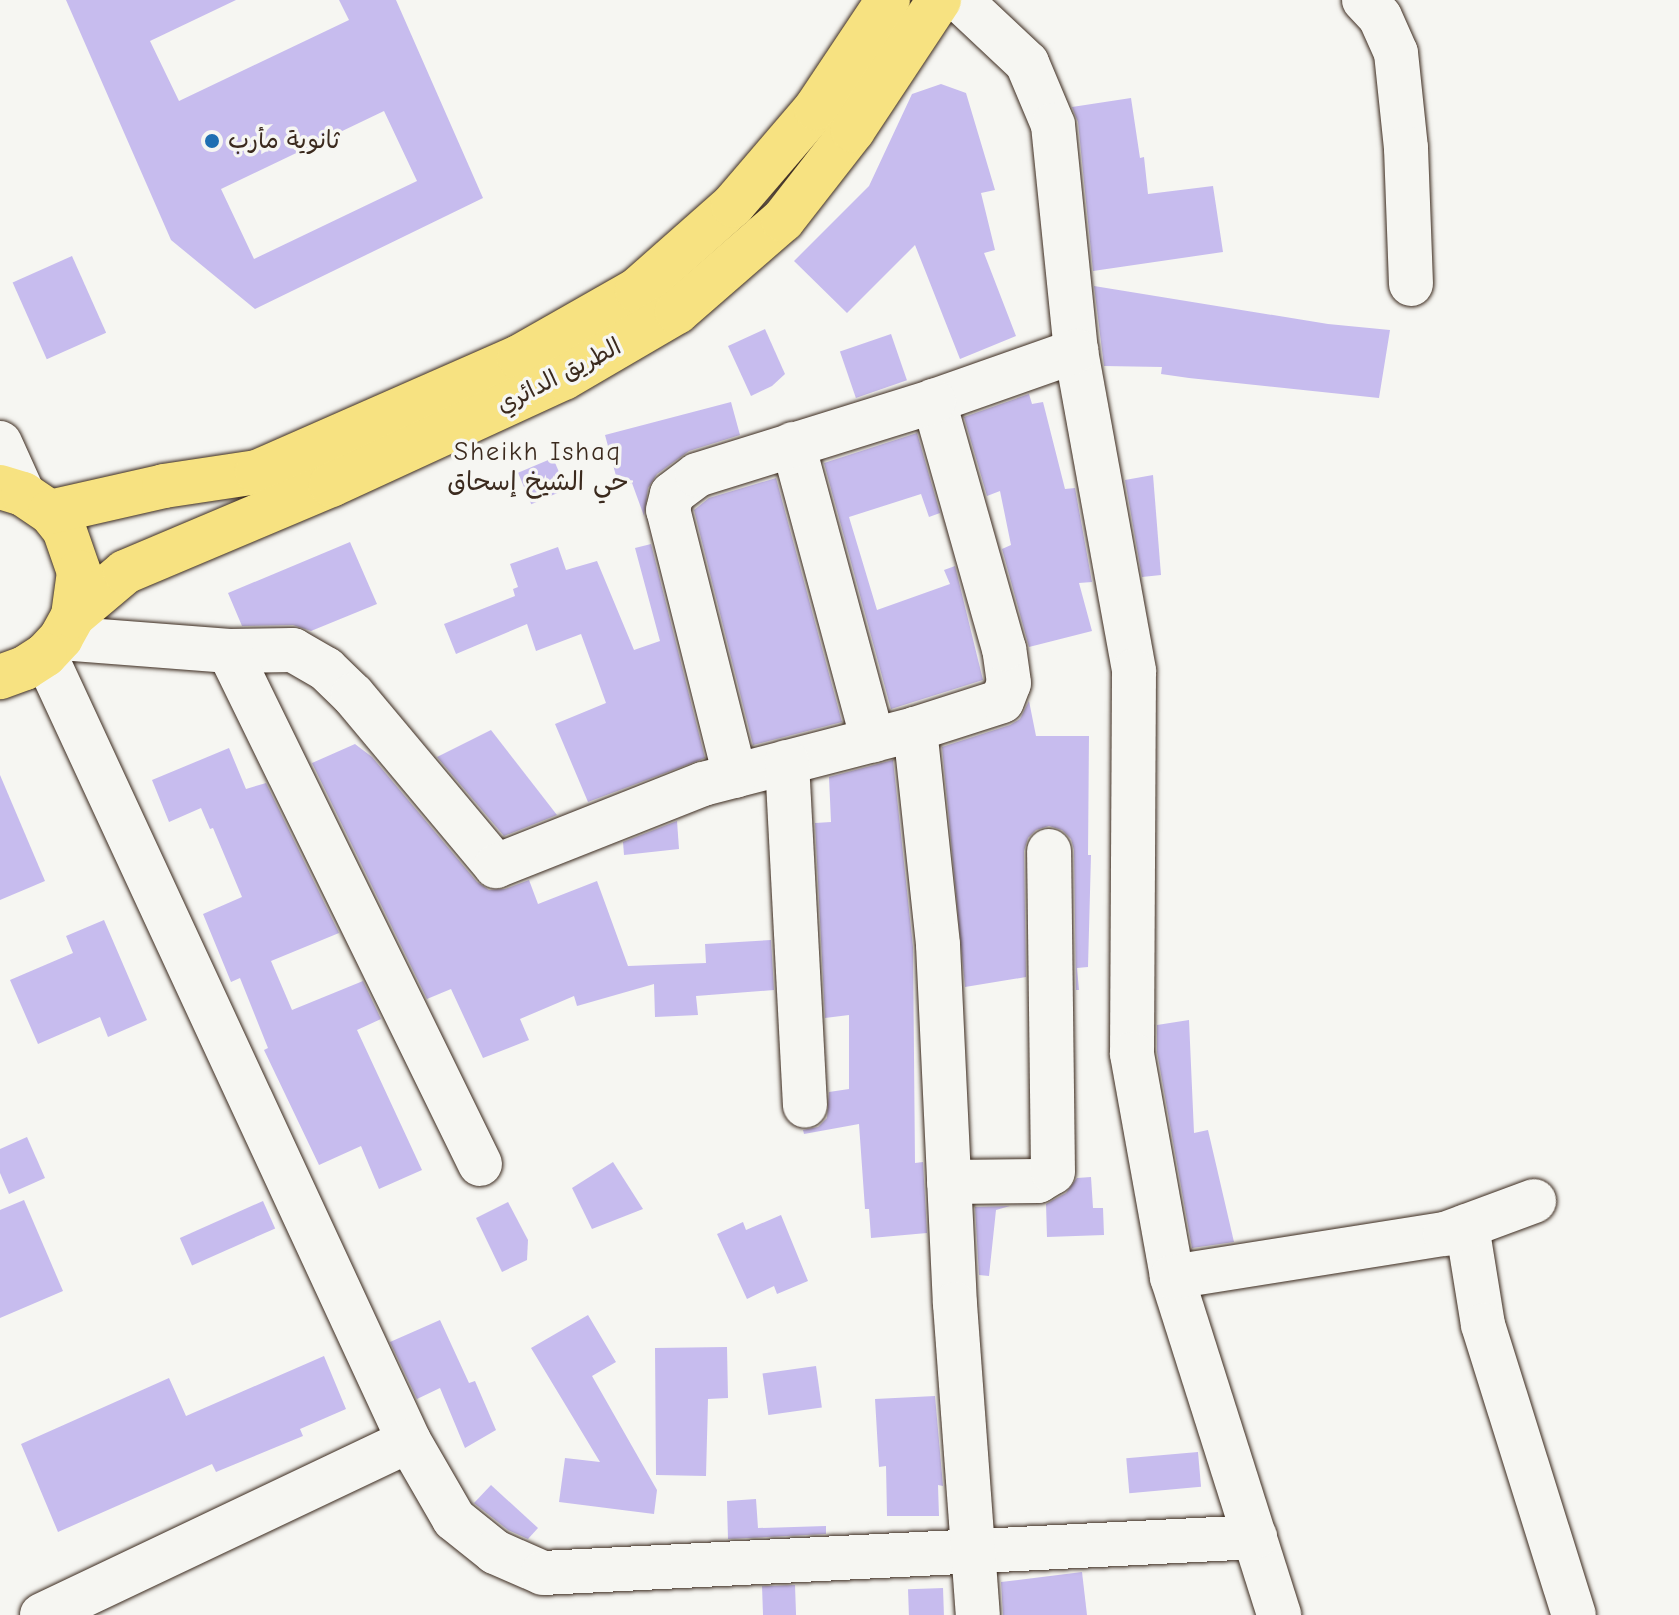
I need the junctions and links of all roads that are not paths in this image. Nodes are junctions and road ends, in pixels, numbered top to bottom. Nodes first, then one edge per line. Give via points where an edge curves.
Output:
1 (888, 0) edge
2 (939, 0) edge
3 (960, 0) edge
4 (1364, 0) edge
5 (1411, 284) dead end
6 (1076, 351) junction
7 (934, 401) junction
8 (0, 443) edge
9 (793, 444) junction
10 (24, 498) edge
11 (60, 636) junction
12 (229, 651) junction
13 (0, 677) edge
14 (915, 729) junction
15 (873, 740) junction
16 (787, 762) junction
17 (735, 776) junction
18 (1049, 851) dead end
19 (805, 1106) dead end
20 (480, 1164) dead end
21 (949, 1182) junction
22 (1534, 1201) dead end
23 (1467, 1226) junction
24 (1172, 1277) junction
25 (409, 1441) junction
26 (1255, 1537) junction
27 (976, 1551) junction
28 (42, 1615) edge
29 (978, 1615) edge
30 (1279, 1615) edge
31 (1574, 1615) edge

1 - 10 main road, الطريق الدائري via 816,108 733,205 637,290 519,357 257,472
2 - 11 main road, الطريق الدائري via 853,130 783,220 677,312 551,384 125,572
3 - 6 street via 1027,63 1053,125
4 - 5 street via 1380,17 1396,53
6 - 7 street
6 - 24 street via 1134,671 1132,1054
7 - 9 street
7 - 14 street via 1009,683 1002,701 986,709
8 - 10 street
9 - 15 street
9 - 17 street via 697,475 672,494 668,510
10 - 11 main road via 64,529 79,572
11 - 12 street
11 - 13 main road, الطريق الدائري via 25,668
11 - 25 street
12 - 17 street via 293,650 326,669 496,866
12 - 20 street
14 - 15 street
14 - 21 street via 938,945
15 - 16 street
16 - 17 street
16 - 19 street
18 - 21 street via 1053,1172 1038,1181
21 - 27 street
22 - 23 street
23 - 24 street via 1445,1234
23 - 31 street via 1483,1325
24 - 26 street
25 - 27 street via 454,1519 495,1552 543,1573
25 - 28 street
26 - 27 street
26 - 30 street
27 - 29 street

